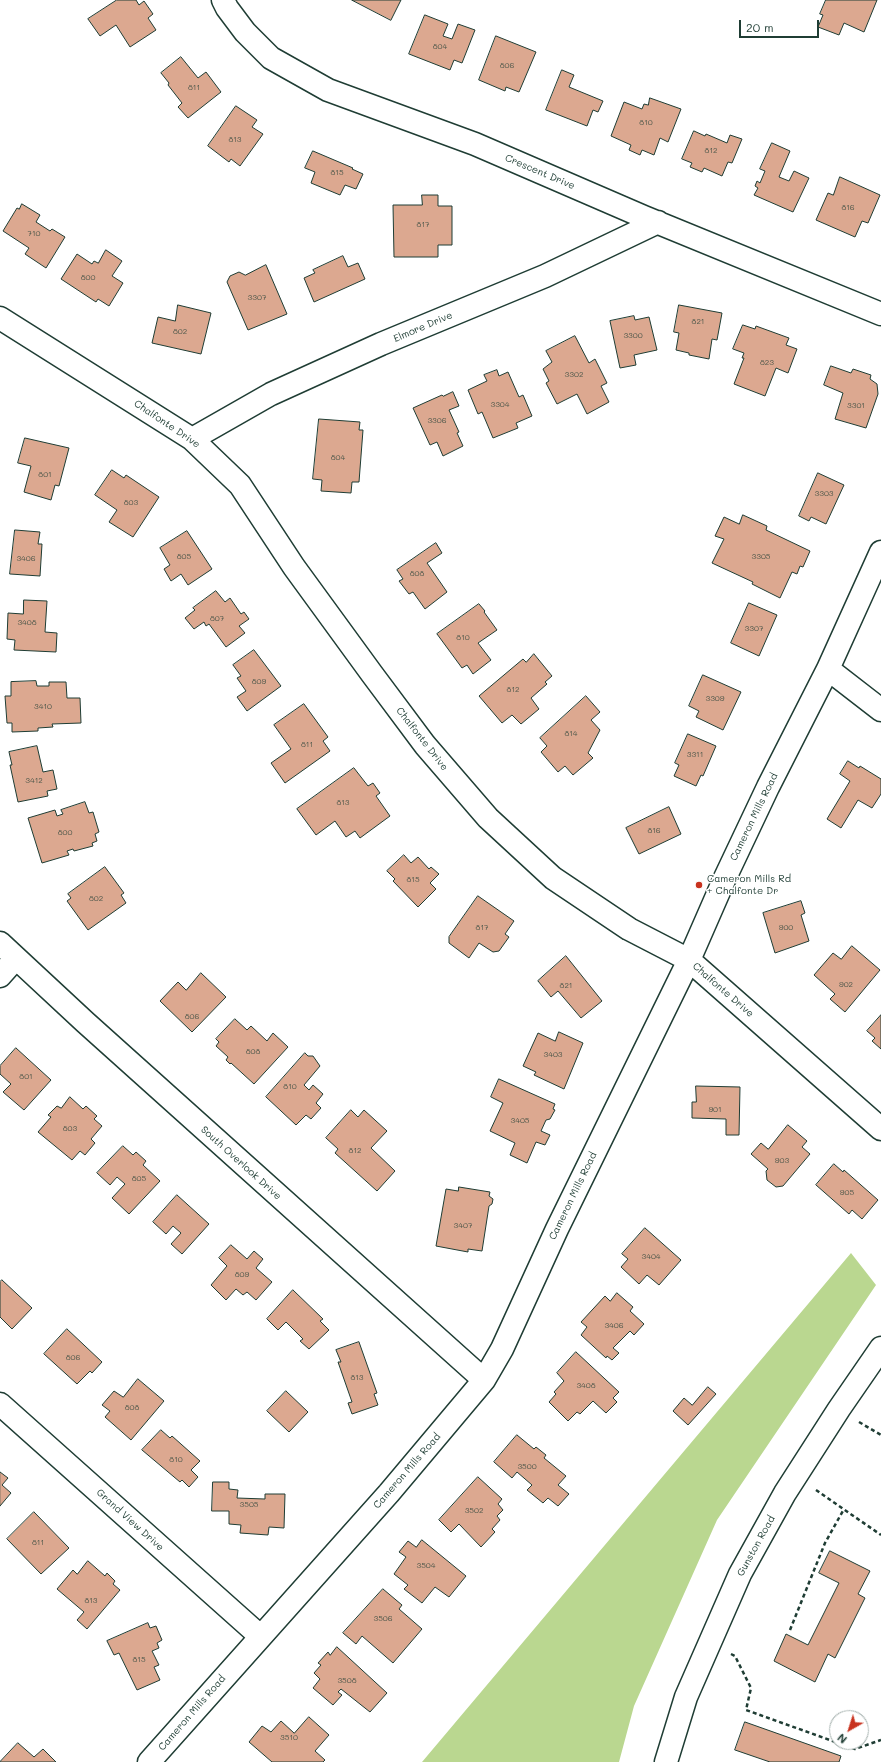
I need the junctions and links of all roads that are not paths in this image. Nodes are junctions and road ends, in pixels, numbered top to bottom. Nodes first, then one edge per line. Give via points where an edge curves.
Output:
1 (223, 0) edge
2 (658, 222) junction
3 (881, 314) edge
4 (0, 318) edge
5 (192, 439) junction
6 (881, 552) edge
7 (828, 670) junction
8 (881, 710) edge
9 (0, 944) edge
10 (16, 958) junction
11 (689, 960) junction
12 (0, 976) edge
13 (881, 1129) edge
14 (881, 1348) edge
15 (484, 1380) junction
16 (0, 1404) edge
17 (260, 1636) junction
18 (149, 1762) edge
19 (666, 1762) edge

1 - 2 street, Crescent Drive via 245,32 271,58 328,90 475,144
2 - 3 street, Crescent Drive
2 - 5 street, Elmore Drive via 545,276 382,344 271,394
4 - 5 street, Chalfonte Drive
5 - 11 street, Chalfonte Drive via 240,485 294,567 372,674 425,744 488,818 553,878 629,929
6 - 7 street, Cameron Mills Road
7 - 8 street
7 - 11 street, Cameron Mills Road via 761,802
9 - 10 street, South Overlook Drive
10 - 12 street
10 - 15 street, South Overlook Drive
11 - 13 street, Chalfonte Drive
11 - 15 street, Cameron Mills Road via 556,1229 502,1349
14 - 19 street, Gunston Road via 785,1493 740,1574 686,1697
15 - 17 street, Cameron Mills Road via 389,1493
16 - 17 street, Grand View Drive
17 - 18 street, Cameron Mills Road

